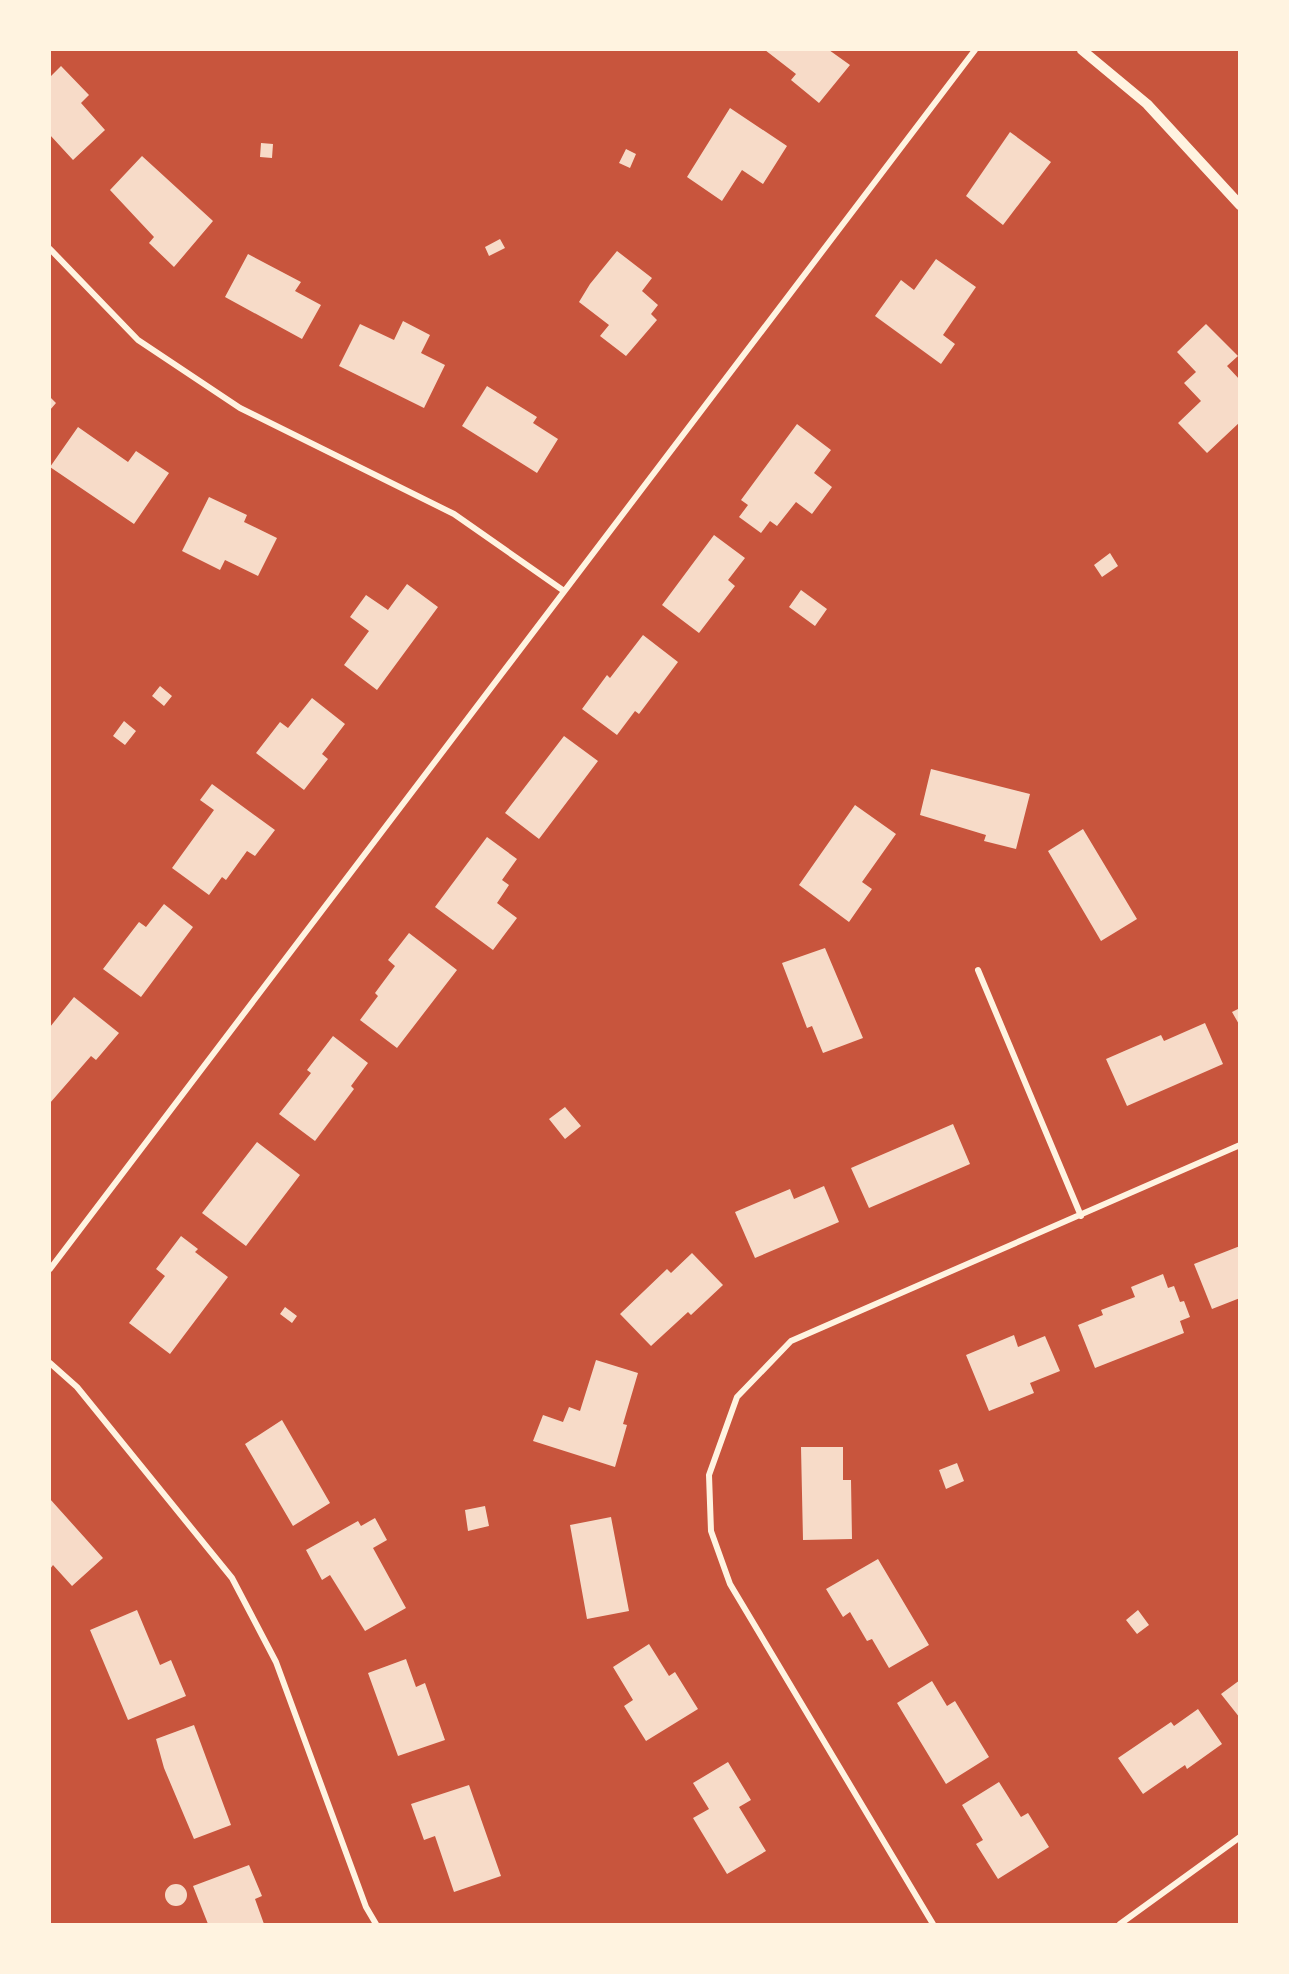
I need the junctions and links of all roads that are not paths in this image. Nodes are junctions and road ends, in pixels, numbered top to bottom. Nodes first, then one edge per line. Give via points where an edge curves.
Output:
1 (975, 50) edge
2 (1082, 50) edge
3 (1239, 205) edge
4 (50, 249) edge
5 (564, 591) junction
6 (978, 970) dead end
7 (1239, 1145) edge
8 (1081, 1216) junction
9 (50, 1269) edge
10 (50, 1364) edge
11 (1239, 1837) edge
12 (376, 1924) edge
13 (933, 1924) edge
14 (1120, 1924) edge

1 - 5 street
2 - 3 street via 1147,104
4 - 5 street via 138,340 240,408 454,514
5 - 9 street
6 - 8 street
7 - 8 street
8 - 13 street via 791,1341 737,1397 710,1476 711,1531 730,1584
10 - 12 street via 77,1387 232,1578 276,1662 366,1907
11 - 14 street

